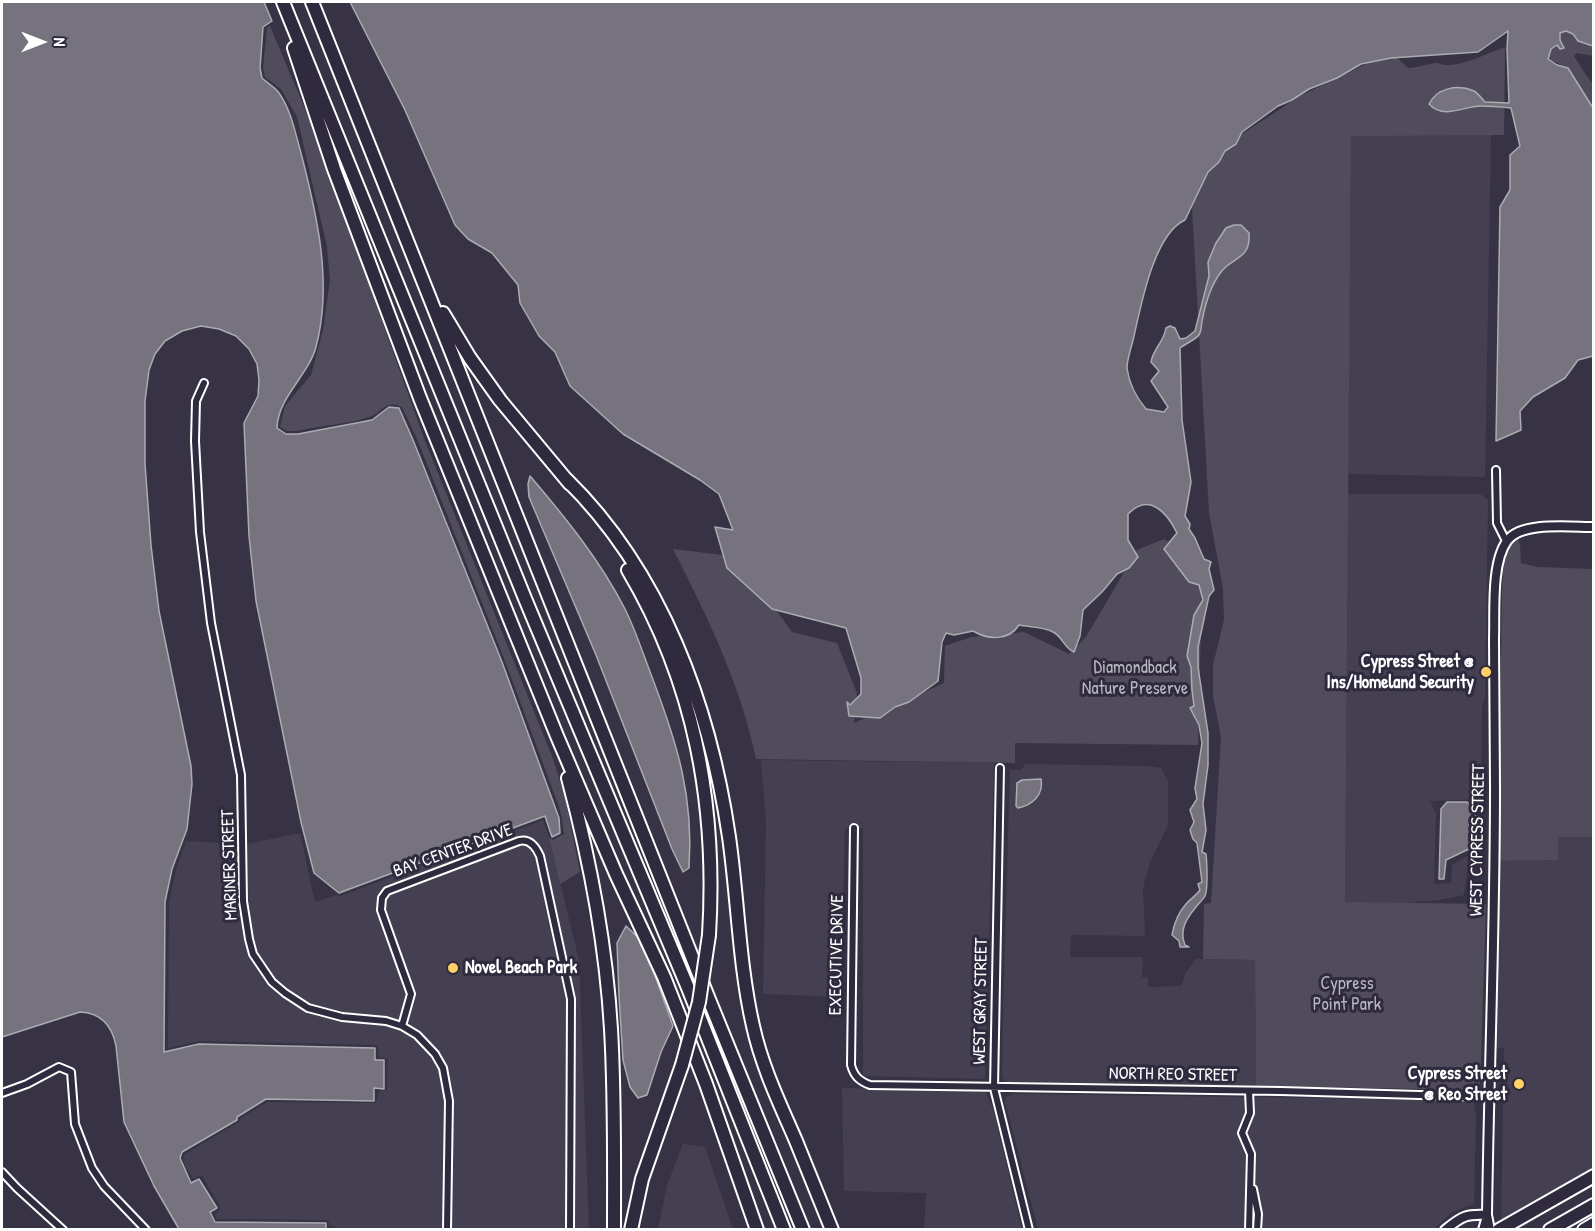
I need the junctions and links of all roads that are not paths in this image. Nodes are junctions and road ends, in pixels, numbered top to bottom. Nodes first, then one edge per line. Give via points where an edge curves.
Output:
1 (281, 2) edge
2 (312, 2) edge
3 (412, 251) junction
4 (204, 383) dead end
5 (1496, 470) dead end
6 (566, 479) junction
7 (1593, 527) edge
8 (1506, 541) junction
9 (556, 736) junction
10 (1000, 768) dead end
11 (854, 828) dead end
12 (402, 1026) junction
13 (858, 1080) joint
14 (994, 1088) junction
15 (1249, 1091) junction
16 (2, 1093) edge
17 (1488, 1097) junction
18 (2, 1172) edge
19 (1593, 1176) edge
20 (1251, 1180) junction
21 (1593, 1205) edge
22 (1487, 1215) junction
23 (1593, 1224) edge
24 (1504, 1227) edge
25 (63, 1230) edge
26 (146, 1230) edge
27 (447, 1230) edge
28 (570, 1230) edge
29 (614, 1230) edge
30 (631, 1230) edge
31 (757, 1230) edge
32 (784, 1230) edge
33 (803, 1230) edge
34 (832, 1230) edge
35 (1029, 1230) edge
36 (1249, 1230) edge
37 (1257, 1230) edge
38 (1445, 1230) edge
39 (1483, 1230) edge
40 (1490, 1230) edge
41 (1550, 1230) edge
42 (1584, 1230) edge

1 - 9 highway via 334,169 420,398
1 - 32 highway
2 - 3 highway
3 - 6 highway via 470,358
3 - 33 highway
4 - 12 street, MARINER STREET via 196,401 200,532 212,623 241,775 243,901 253,954 272,982 308,1008
5 - 8 street via 1497,523
6 - 30 highway, bridge via 633,577 665,644 701,762 710,826 712,895 699,1002 682,1065 642,1179
6 - 34 highway via 597,511 634,565 666,622 693,687 724,810 753,1027 764,1065
7 - 8 street via 1532,528 1518,531
8 - 17 street, WEST CYPRESS STREET via 1500,557 1495,601
9 - 29 highway via 587,859 606,976 614,1084
9 - 31 highway via 664,977
10 - 14 street, WEST GRAY STREET
11 - 13 street, EXECUTIVE DRIVE via 851,1065
12 - 27 street, MARINER STREET via 435,1054 447,1084
12 - 28 street, BAY CENTER DRIVE via 411,994 381,910 387,891 519,841 536,847 571,999
13 - 14 street, NORTH REO STREET via 870,1085
14 - 15 street, NORTH REO STREET
14 - 35 street, WEST GRAY STREET
15 - 17 street, NORTH REO STREET
15 - 20 street via 1250,1113 1242,1133 1251,1154
16 - 26 street via 59,1067 71,1072 75,1124 92,1168
17 - 22 street, WEST CYPRESS STREET
18 - 25 street
19 - 24 highway
20 - 36 street
20 - 37 street
21 - 41 highway
22 - 38 street via 1460,1217
22 - 39 street, WEST CYPRESS STREET
22 - 40 street, WEST CYPRESS STREET
23 - 42 highway

